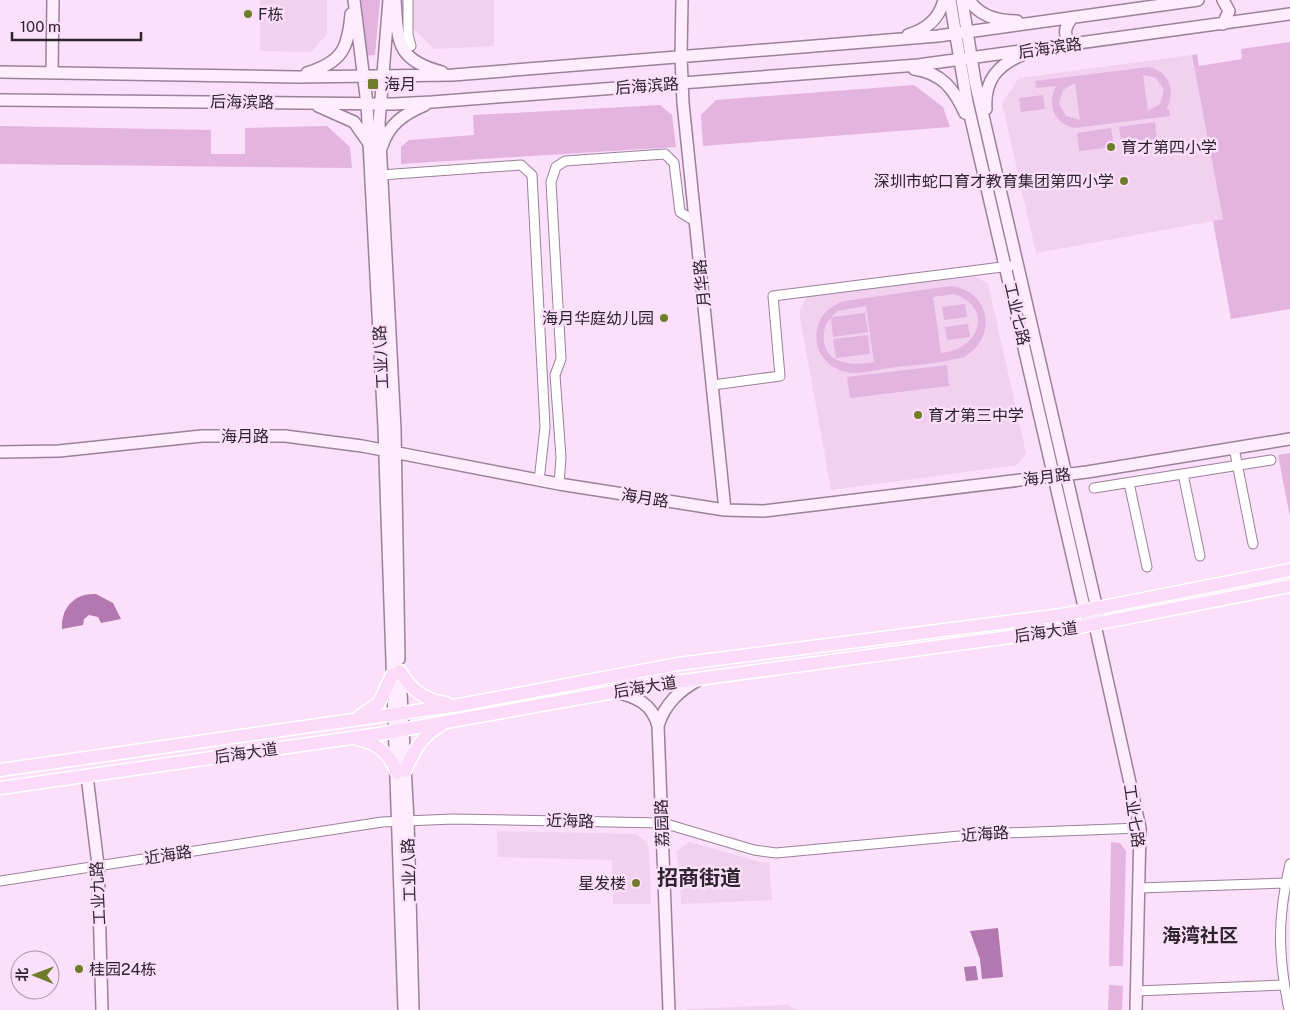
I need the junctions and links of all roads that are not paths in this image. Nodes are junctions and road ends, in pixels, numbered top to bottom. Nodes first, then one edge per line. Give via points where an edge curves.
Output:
1 (53, 0) edge
2 (353, 0) edge
3 (389, 0) edge
4 (395, 0) edge
5 (408, 0) edge
6 (682, 0) edge
7 (944, 0) edge
8 (950, 0) edge
9 (962, 0) edge
10 (969, 0) edge
11 (1198, 0) edge
12 (1223, 0) edge
13 (1290, 14) edge
14 (1274, 17) junction
15 (1072, 18) junction
16 (1290, 19) edge
17 (1041, 23) junction
18 (1223, 24) junction
19 (961, 33) junction
20 (891, 40) junction
21 (1074, 44) junction
22 (411, 46) dead end
23 (1036, 50) junction
24 (681, 56) junction
25 (965, 60) junction
26 (895, 67) junction
27 (0, 72) edge
28 (52, 72) junction
29 (453, 74) junction
30 (296, 77) junction
31 (364, 77) junction
32 (381, 77) junction
33 (682, 84) junction
34 (0, 100) edge
35 (432, 102) junction
36 (311, 103) junction
37 (367, 104) junction
38 (380, 104) junction
39 (981, 136) junction
40 (369, 146) junction
41 (380, 157) junction
42 (381, 175) junction
43 (696, 222) junction
44 (1018, 265) junction
45 (1006, 267) junction
46 (712, 385) junction
47 (1290, 439) edge
48 (1234, 448) junction
49 (390, 451) junction
50 (0, 452) edge
51 (1271, 460) dead end
52 (1237, 466) junction
53 (1067, 474) junction
54 (1184, 474) junction
55 (1054, 476) junction
56 (539, 480) junction
57 (1129, 483) junction
58 (559, 484) junction
59 (1094, 488) dead end
60 (725, 510) junction
61 (1253, 544) dead end
62 (1200, 556) dead end
63 (1146, 567) dead end
64 (1290, 570) edge
65 (1290, 586) edge
66 (1091, 610) junction
67 (1096, 625) junction
68 (396, 673) junction
69 (703, 678) junction
70 (613, 692) junction
71 (459, 705) junction
72 (398, 714) junction
73 (347, 721) junction
74 (446, 722) junction
75 (658, 726) junction
76 (399, 731) junction
77 (350, 738) junction
78 (0, 770) edge
79 (401, 772) junction
80 (87, 776) junction
81 (0, 788) edge
82 (403, 821) junction
83 (662, 823) junction
84 (1140, 828) junction
85 (1290, 864) edge
86 (98, 865) junction
87 (0, 881) edge
88 (1286, 883) junction
89 (1139, 888) junction
90 (1283, 985) junction
91 (1136, 991) junction
92 (1289, 1008) edge
93 (102, 1010) edge
94 (404, 1010) edge
95 (413, 1010) edge
96 (669, 1010) edge
97 (1136, 1010) edge

1 - 28 main road
2 - 30 main road via 350,31 340,56 326,66
2 - 31 main road, 工业八路
3 - 32 main road, 工业八路
4 - 29 main road via 398,36 404,53 421,65
5 - 22 street
6 - 24 main road, 月华路
7 - 20 main road via 935,21
8 - 19 main road, 工业七路
9 - 19 main road, 工业七路
10 - 17 main road via 978,10 994,19
11 - 15 main road, 后海滨路
12 - 18 main road via 1229,11
13 - 14 main road, 后海滨路
14 - 16 main road
14 - 18 main road, 后海滨路
15 - 17 main road, 后海滨路
15 - 21 main road via 1065,33
17 - 19 main road, 后海滨路
18 - 21 main road, 后海滨路
19 - 20 main road, 后海滨路
19 - 25 main road, 工业七路
20 - 24 main road, 后海滨路
21 - 23 main road, 后海滨路
23 - 25 main road, 后海滨路
23 - 39 main road via 1015,58 992,74 986,93
24 - 29 main road, 后海滨路
24 - 33 main road, 月华路
25 - 26 main road, 后海滨路
25 - 39 main road, 工业七路
26 - 33 main road, 后海滨路
26 - 39 main road via 928,72 946,82
27 - 28 main road, 后海滨路
28 - 30 main road, 后海滨路
29 - 32 main road, 后海滨路
30 - 31 main road, 后海滨路
31 - 32 main road, 后海滨路
31 - 37 main road, 工业八路
32 - 38 main road, 工业八路
33 - 35 main road, 后海滨路
33 - 43 main road, 月华路
34 - 36 main road, 后海滨路
35 - 38 main road, 后海滨路
35 - 41 main road via 394,123
36 - 37 main road, 后海滨路
36 - 40 main road via 354,122
37 - 38 main road, 后海滨路
37 - 40 main road, 工业八路
38 - 41 main road, 工业八路
39 - 44 main road, 工业七路
39 - 45 main road, 工业七路
40 - 49 main road, 工业八路
41 - 42 main road, 工业八路
42 - 49 main road, 工业八路
42 - 56 street via 521,165 532,175 545,427
43 - 46 main road, 月华路
43 - 58 street via 680,212 674,163 665,154 565,161 553,170 551,182 561,359 555,375 561,457
44 - 45 street
44 - 53 main road, 工业七路
45 - 46 street via 773,296 780,376
45 - 55 main road, 工业七路
46 - 60 main road, 月华路
47 - 48 main road, 海月路
48 - 52 street
48 - 53 main road, 海月路
49 - 50 main road, 海月路 via 247,434 59,451
49 - 56 main road, 海月路
49 - 68 main road, 工业八路
51 - 52 street
52 - 54 street
52 - 61 street
53 - 55 main road, 海月路
53 - 66 main road, 工业七路
54 - 57 street
54 - 62 street
55 - 60 main road, 海月路 via 782,510
55 - 66 main road, 工业七路
56 - 58 main road, 海月路
57 - 59 street
57 - 63 street
58 - 60 main road, 海月路
64 - 66 main road, 后海大道
65 - 67 main road, 后海大道
66 - 67 main road, 工业七路
66 - 71 main road, 后海大道 via 663,666
67 - 69 main road, 后海大道
67 - 84 main road, 工业七路
68 - 71 main road via 427,698
68 - 72 main road, 工业八路
68 - 73 main road via 375,708
69 - 70 main road, 后海大道
69 - 75 main road, 荔园路 via 672,699
70 - 74 main road, 后海大道
70 - 75 main road, 荔园路 via 645,703
71 - 72 main road, 后海大道
72 - 73 main road, 后海大道
72 - 76 main road, 工业八路
73 - 78 main road, 后海大道
74 - 76 main road, 后海大道
74 - 79 main road via 425,737
75 - 83 main road, 荔园路
76 - 77 main road, 后海大道
76 - 79 main road, 工业八路
77 - 79 main road via 381,748
77 - 80 main road, 后海大道
79 - 82 main road, 工业八路
80 - 81 main road, 后海大道
80 - 86 main road, 工业九路
82 - 83 street, 近海路
82 - 86 street, 近海路
82 - 94 main road, 工业八路
82 - 95 main road, 工业八路
83 - 84 street, 近海路 via 754,850 776,853 981,834
83 - 96 main road, 荔园路
84 - 89 main road, 工业七路
85 - 88 street
86 - 87 street, 近海路
86 - 93 main road, 工业九路
88 - 89 street
88 - 90 street via 1279,940
89 - 91 main road, 工业七路
90 - 91 street
90 - 92 street
91 - 97 main road, 工业七路

